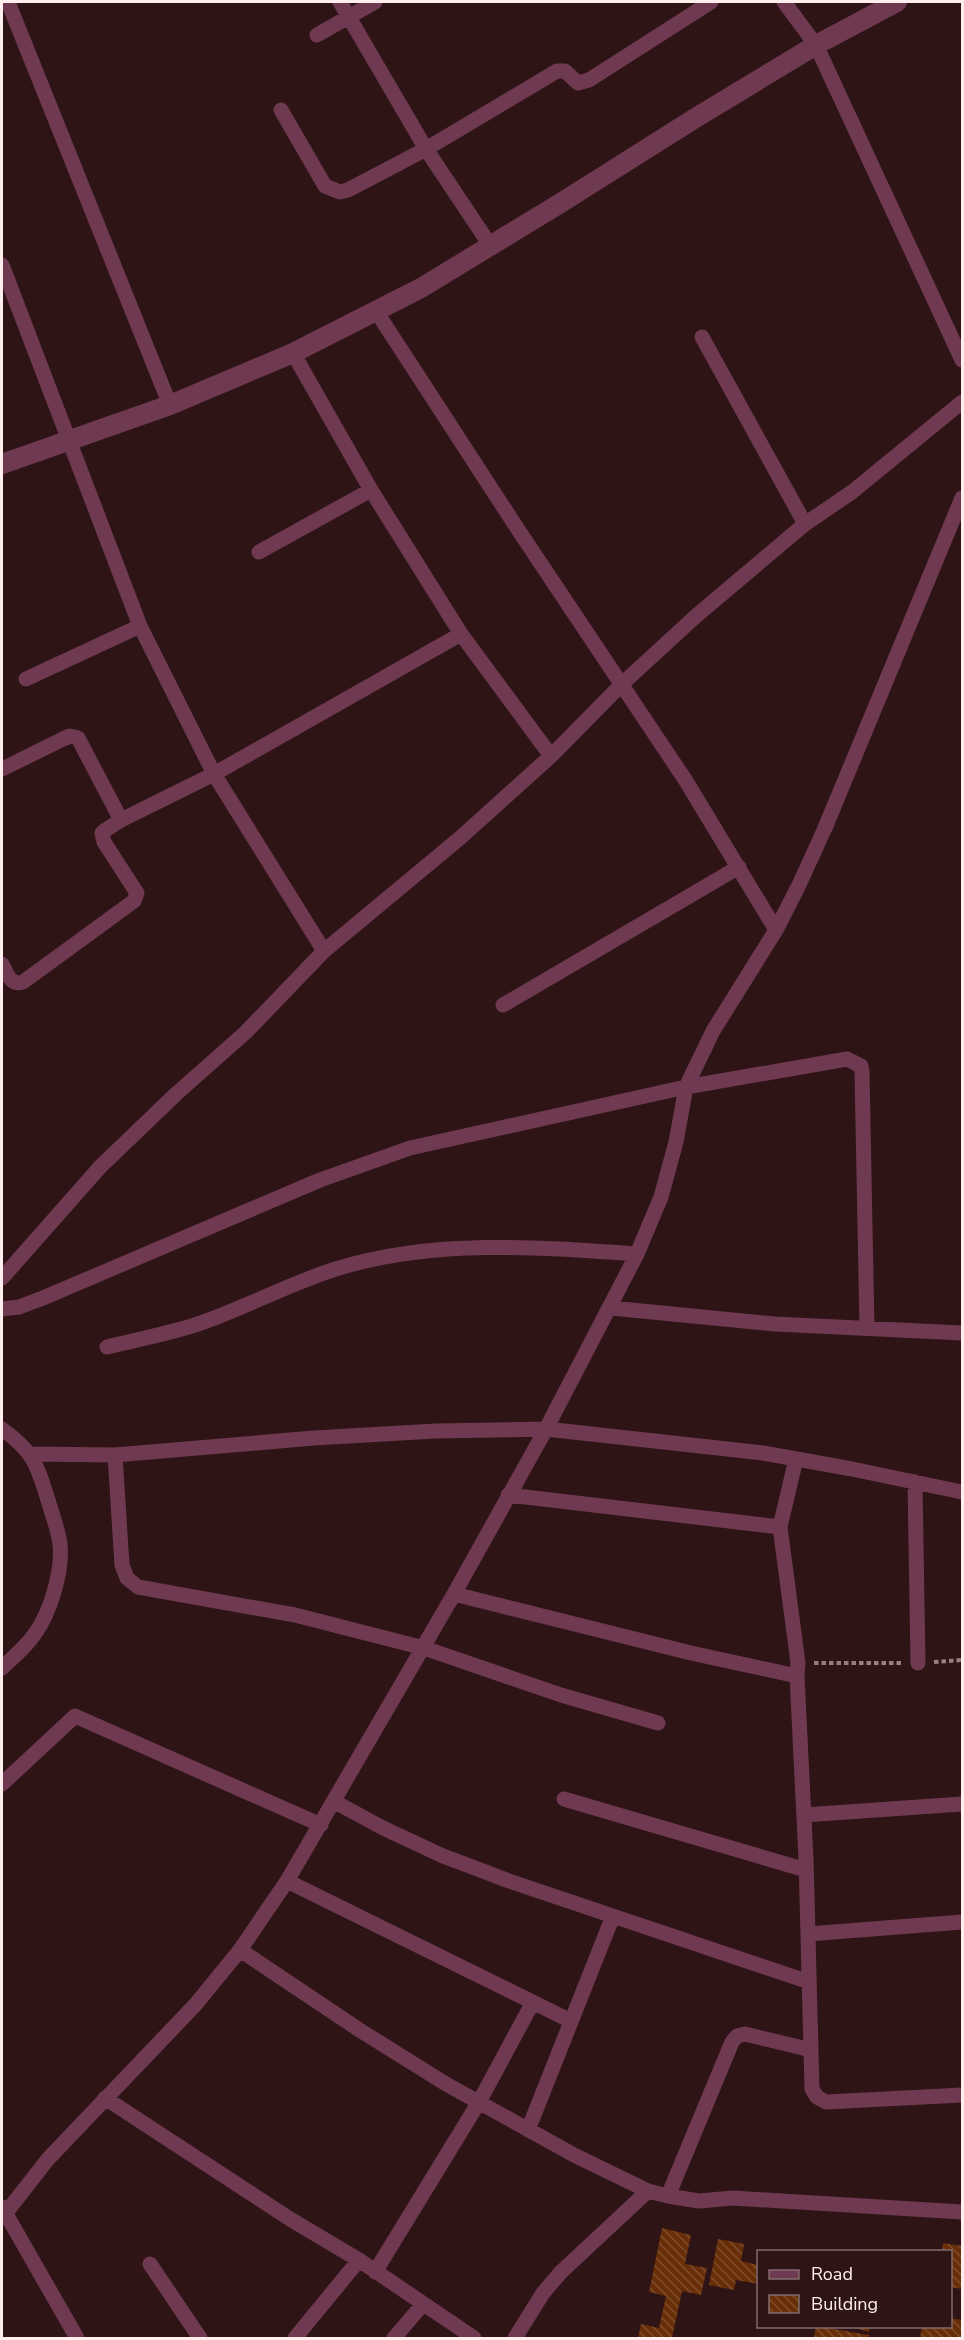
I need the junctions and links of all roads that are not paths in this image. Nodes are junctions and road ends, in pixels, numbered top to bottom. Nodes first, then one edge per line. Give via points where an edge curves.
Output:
1 (8, 2) edge
2 (340, 2) edge
3 (375, 2) edge
4 (711, 2) edge
5 (784, 2) edge
6 (897, 2) edge
7 (350, 17) junction
8 (317, 35) dead end
9 (816, 45) junction
10 (281, 110) dead end
11 (426, 149) junction
12 (490, 245) junction
13 (2, 265) edge
14 (376, 311) junction
15 (702, 337) dead end
16 (293, 353) junction
17 (963, 360) edge
18 (963, 402) edge
19 (170, 405) junction
20 (67, 440) junction
21 (2, 464) edge
22 (371, 490) junction
23 (963, 498) edge
24 (805, 524) junction
25 (259, 552) dead end
26 (140, 626) junction
27 (461, 634) junction
28 (26, 679) dead end
29 (622, 684) junction
30 (551, 756) junction
31 (2, 769) edge
32 (214, 774) junction
33 (121, 820) junction
34 (739, 867) junction
35 (776, 930) junction
36 (324, 951) junction
37 (2, 964) edge
38 (503, 1005) dead end
39 (686, 1087) junction
40 (637, 1254) junction
41 (2, 1278) edge
42 (2, 1308) edge
43 (611, 1308) junction
44 (867, 1328) junction
45 (963, 1333) edge
46 (106, 1347) dead end
47 (546, 1429) junction
48 (2, 1430) edge
49 (31, 1454) junction
50 (115, 1455) junction
51 (796, 1459) junction
52 (915, 1482) junction
53 (963, 1492) edge
54 (508, 1495) junction
55 (780, 1527) junction
56 (454, 1594) junction
57 (424, 1648) junction
58 (918, 1663) road end
59 (2, 1668) edge
60 (798, 1670) junction
61 (658, 1723) dead end
62 (2, 1784) edge
63 (564, 1799) dead end
64 (335, 1802) junction
65 (963, 1804) edge
66 (804, 1815) junction
67 (321, 1825) junction
68 (806, 1870) junction
69 (287, 1881) junction
70 (613, 1916) junction
71 (963, 1922) edge
72 (808, 1934) junction
73 (240, 1950) junction
74 (809, 1983) junction
75 (533, 2002) junction
76 (571, 2021) junction
77 (811, 2050) junction
78 (963, 2095) edge
79 (105, 2098) junction
80 (479, 2102) junction
81 (528, 2130) junction
82 (648, 2191) junction
83 (668, 2196) junction
84 (963, 2212) edge
85 (3, 2213) edge
86 (359, 2260) junction
87 (150, 2264) dead end
88 (375, 2272) junction
89 (423, 2304) junction
90 (77, 2338) edge
91 (200, 2338) edge
92 (295, 2338) edge
93 (394, 2338) edge
94 (474, 2338) edge
95 (515, 2338) edge

1 - 19 street
2 - 7 street
3 - 7 street
4 - 11 street via 589,80 578,83 565,70 557,71
5 - 9 street
6 - 9 street
7 - 8 street
7 - 11 street
9 - 12 street
9 - 17 street
10 - 11 street via 320,180 340,192
11 - 12 street
12 - 14 street
13 - 20 street
14 - 16 street
14 - 29 street
15 - 24 street
16 - 19 street
16 - 22 street
18 - 24 street via 852,492
19 - 20 street
20 - 21 street
20 - 26 street
22 - 25 street
22 - 27 street
23 - 35 street via 825,828
24 - 29 street
26 - 28 street
26 - 32 street
27 - 30 street
27 - 32 street
29 - 30 street
29 - 34 street
30 - 36 street
31 - 33 street via 70,736 78,738
32 - 33 street
32 - 36 street
33 - 37 street via 102,836 137,893 134,901 23,982 13,982
34 - 35 street
34 - 38 street
35 - 39 street via 713,1031
36 - 41 street via 246,1032 100,1167
39 - 40 street via 661,1197
39 - 42 street via 410,1148 320,1180 43,1298 19,1307
39 - 44 street via 847,1059 861,1066
40 - 43 street
40 - 46 street via 551,1249 459,1249 401,1254 300,1281 195,1325
43 - 44 street via 775,1324
43 - 47 street
44 - 45 street
47 - 50 street via 314,1438
47 - 51 street
47 - 54 street
48 - 49 street
49 - 50 street
49 - 59 street via 57,1533 59,1567 54,1591 36,1633
50 - 57 street via 122,1565 138,1587 294,1615
51 - 52 street
51 - 55 street
52 - 53 street
52 - 58 street
54 - 55 street
54 - 56 street
55 - 60 street
56 - 57 street
56 - 60 street via 691,1653
57 - 61 street
57 - 64 street
60 - 66 street
62 - 67 street via 75,1716
63 - 68 street
64 - 67 street
64 - 70 street via 443,1856
65 - 66 street
66 - 68 street
67 - 69 street
68 - 72 street
69 - 73 street
69 - 75 street
70 - 74 street
70 - 76 street
71 - 72 street
72 - 74 street
73 - 79 street via 195,2004
73 - 80 street via 361,2031
74 - 77 street
75 - 76 street
75 - 80 street
76 - 81 street
77 - 78 street via 812,2089 826,2102
77 - 83 street via 746,2034 737,2036
79 - 85 street
79 - 86 street
80 - 81 street
80 - 88 street
81 - 82 street
82 - 83 street
82 - 95 street via 561,2272
83 - 84 street via 699,2201 733,2198
85 - 90 street
86 - 88 street
86 - 92 street
87 - 91 street
88 - 89 street
89 - 93 street
89 - 94 street

